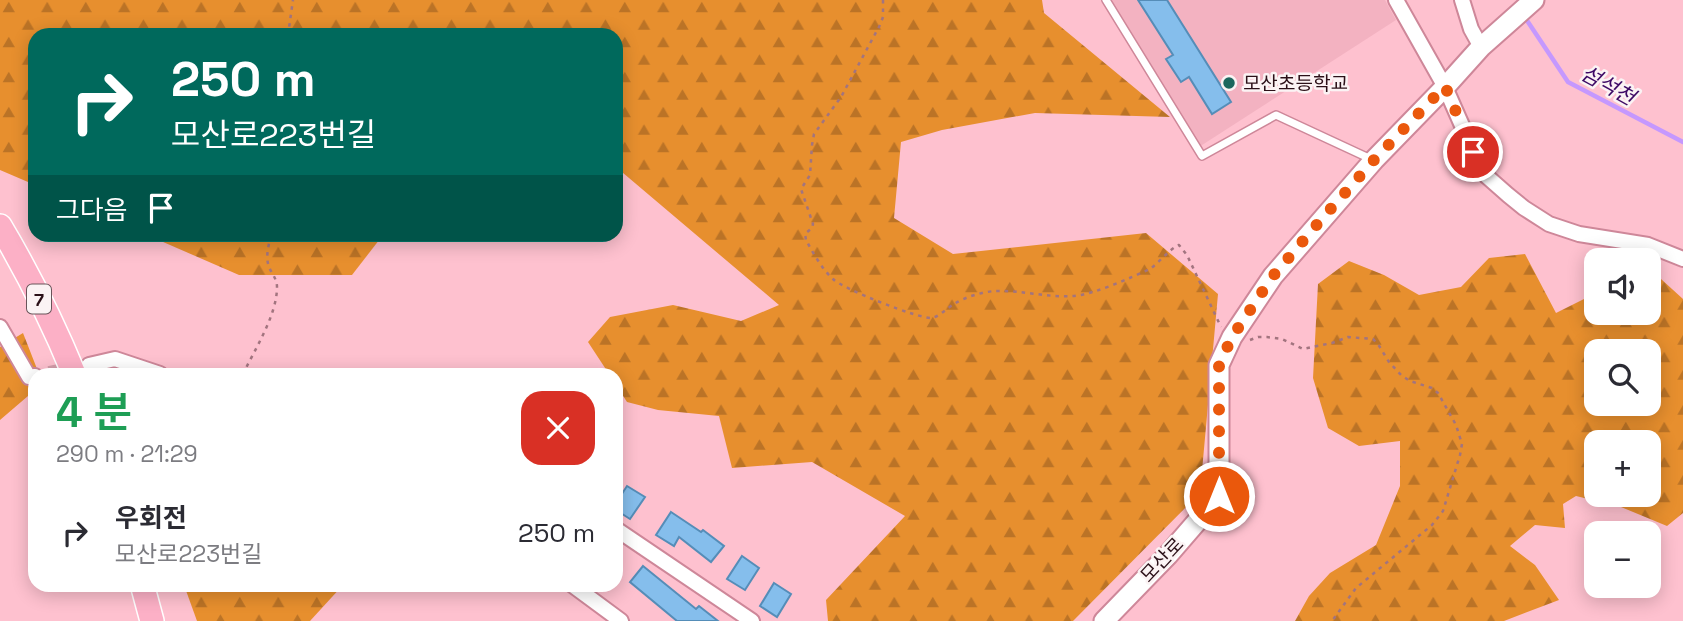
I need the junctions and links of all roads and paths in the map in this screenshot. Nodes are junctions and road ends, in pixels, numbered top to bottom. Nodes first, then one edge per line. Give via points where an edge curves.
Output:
1 (293, 0) edge
2 (883, 0) edge
3 (1106, 0) edge
4 (1396, 0) edge
5 (1462, 0) edge
6 (1534, 0) edge
7 (289, 28) edge
8 (1481, 47) junction
9 (1445, 86) junction
10 (1374, 160) junction
11 (0, 226) edge
12 (269, 242) edge
13 (1683, 259) edge
14 (0, 327) edge
15 (1232, 337) junction
16 (80, 368) edge
17 (87, 368) edge
18 (142, 368) edge
19 (246, 368) edge
20 (28, 375) edge
21 (623, 534) edge
22 (144, 592) edge
23 (582, 592) edge
24 (152, 621) edge
25 (621, 621) edge
26 (752, 621) edge
27 (1104, 621) edge
28 (1332, 621) edge

1 - 7 path
2 - 15 path via 880,25 841,97 814,134 810,175 801,189 813,224 806,240 835,282 930,318 958,301 991,291 1086,294 1150,269 1179,245 1223,332
3 - 10 lane via 1202,156 1276,115
4 - 9 street
5 - 8 street
6 - 8 street, 모산로
8 - 9 street, 모산로
9 - 10 street, 모산로
9 - 13 street via 1483,173 1524,208 1549,224 1579,234 1648,245
10 - 15 street, 모산로 via 1273,276
11 - 16 main road, 7
12 - 19 path via 268,264 278,282 276,300
14 - 20 street
15 - 27 street, 모산로 via 1219,365 1219,496
15 - 28 path via 1282,339 1303,349 1348,337 1373,339 1401,375 1438,393 1461,436 1443,511 1356,588
17 - 18 street via 115,359
21 - 26 street
22 - 24 main road
23 - 25 street

